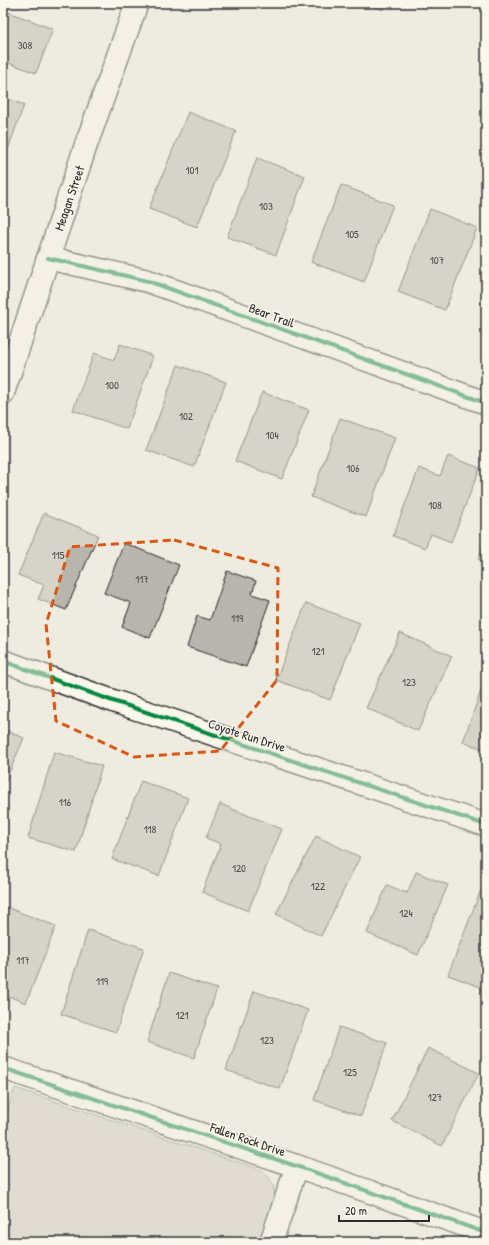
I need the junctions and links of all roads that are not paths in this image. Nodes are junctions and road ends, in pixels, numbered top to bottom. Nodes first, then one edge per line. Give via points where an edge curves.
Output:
1 (137, 3) edge
2 (48, 258) junction
3 (3, 394) edge
4 (486, 402) edge
5 (3, 661) edge
6 (486, 825) edge
7 (3, 1068) edge
8 (297, 1166) junction
9 (486, 1233) edge
10 (272, 1242) edge

1 - 2 street, Meagan Street
2 - 3 street, Meagan Street
2 - 4 street, Bear Trail via 148,281
5 - 6 street, Coyote Run Drive via 112,701
7 - 8 street, Fallen Rock Drive
8 - 9 street, Fallen Rock Drive
8 - 10 street

